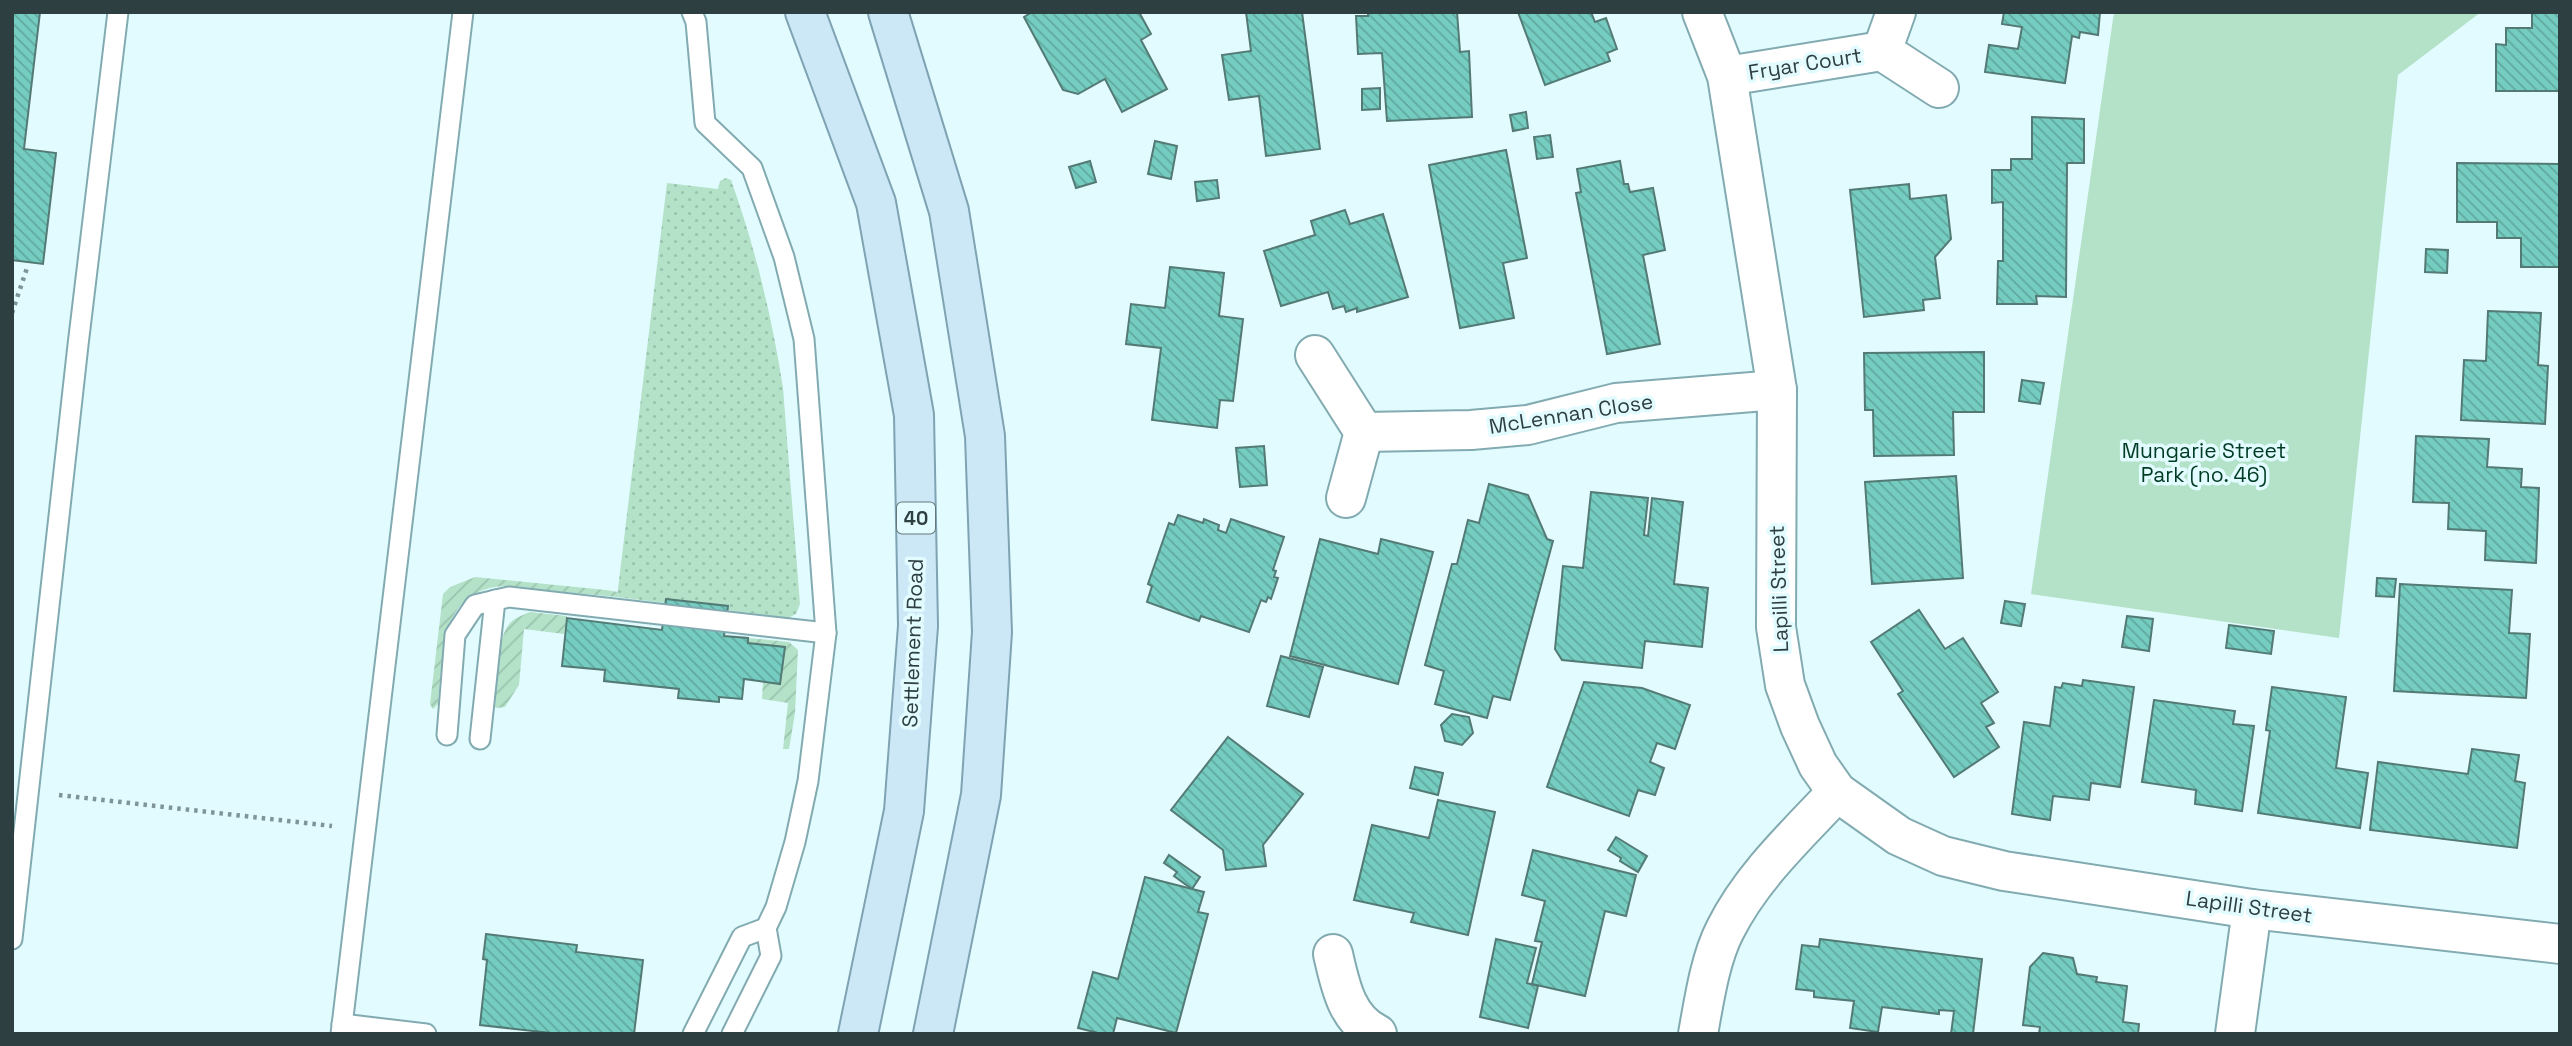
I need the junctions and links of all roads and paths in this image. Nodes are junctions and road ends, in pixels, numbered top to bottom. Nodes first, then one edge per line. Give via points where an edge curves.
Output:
1 (118, 12) edge
2 (463, 12) edge
3 (692, 12) edge
4 (805, 12) edge
5 (888, 12) edge
6 (1702, 12) edge
7 (1896, 12) edge
8 (1882, 51) junction
9 (1727, 76) junction
10 (1939, 88) dead end
11 (27, 268) dead end
12 (12, 313) edge
13 (1315, 355) dead end
14 (1777, 390) junction
15 (1364, 432) junction
16 (1346, 498) dead end
17 (495, 600) junction
18 (825, 633) junction
19 (447, 735) dead end
20 (480, 739) dead end
21 (1837, 792) junction
22 (59, 795) dead end
23 (340, 827) dead end
24 (2252, 909) junction
25 (766, 928) junction
26 (12, 939) edge
27 (2560, 944) edge
28 (1333, 954) dead end
29 (342, 1029) edge
30 (1365, 1032) edge
31 (426, 1034) edge
32 (693, 1034) edge
33 (732, 1034) edge
34 (858, 1034) edge
35 (933, 1034) edge
36 (1698, 1034) edge
37 (2235, 1034) edge

1 - 26 lane
2 - 29 lane
3 - 18 lane via 705,123 752,168 784,257 804,339
4 - 34 main road, Settlement Road / 40 via 876,204 914,415 918,626 904,811
5 - 35 main road via 949,211 985,436 992,632 981,796
6 - 9 street, Lapilli Street
7 - 8 street, Fryar Court
8 - 9 street, Fryar Court
8 - 10 street, Fryar Court
9 - 14 street, Lapilli Street
11 - 12 path
13 - 15 street
14 - 15 street, McLennan Close via 1616,403 1528,425
14 - 21 street, Lapilli Street via 1776,627 1785,685 1800,726
15 - 16 street
17 - 18 lane via 509,597
17 - 19 lane via 475,605 455,635
17 - 20 lane
18 - 25 lane via 808,781 795,842
21 - 24 street, Lapilli Street via 1899,836 1943,856 2004,871
21 - 36 street via 1753,883 1724,932 1706,988
22 - 23 path
24 - 27 street, Lapilli Street
24 - 37 street
25 - 32 lane via 742,937
25 - 33 lane via 771,956
28 - 30 street via 1344,995
29 - 31 lane

